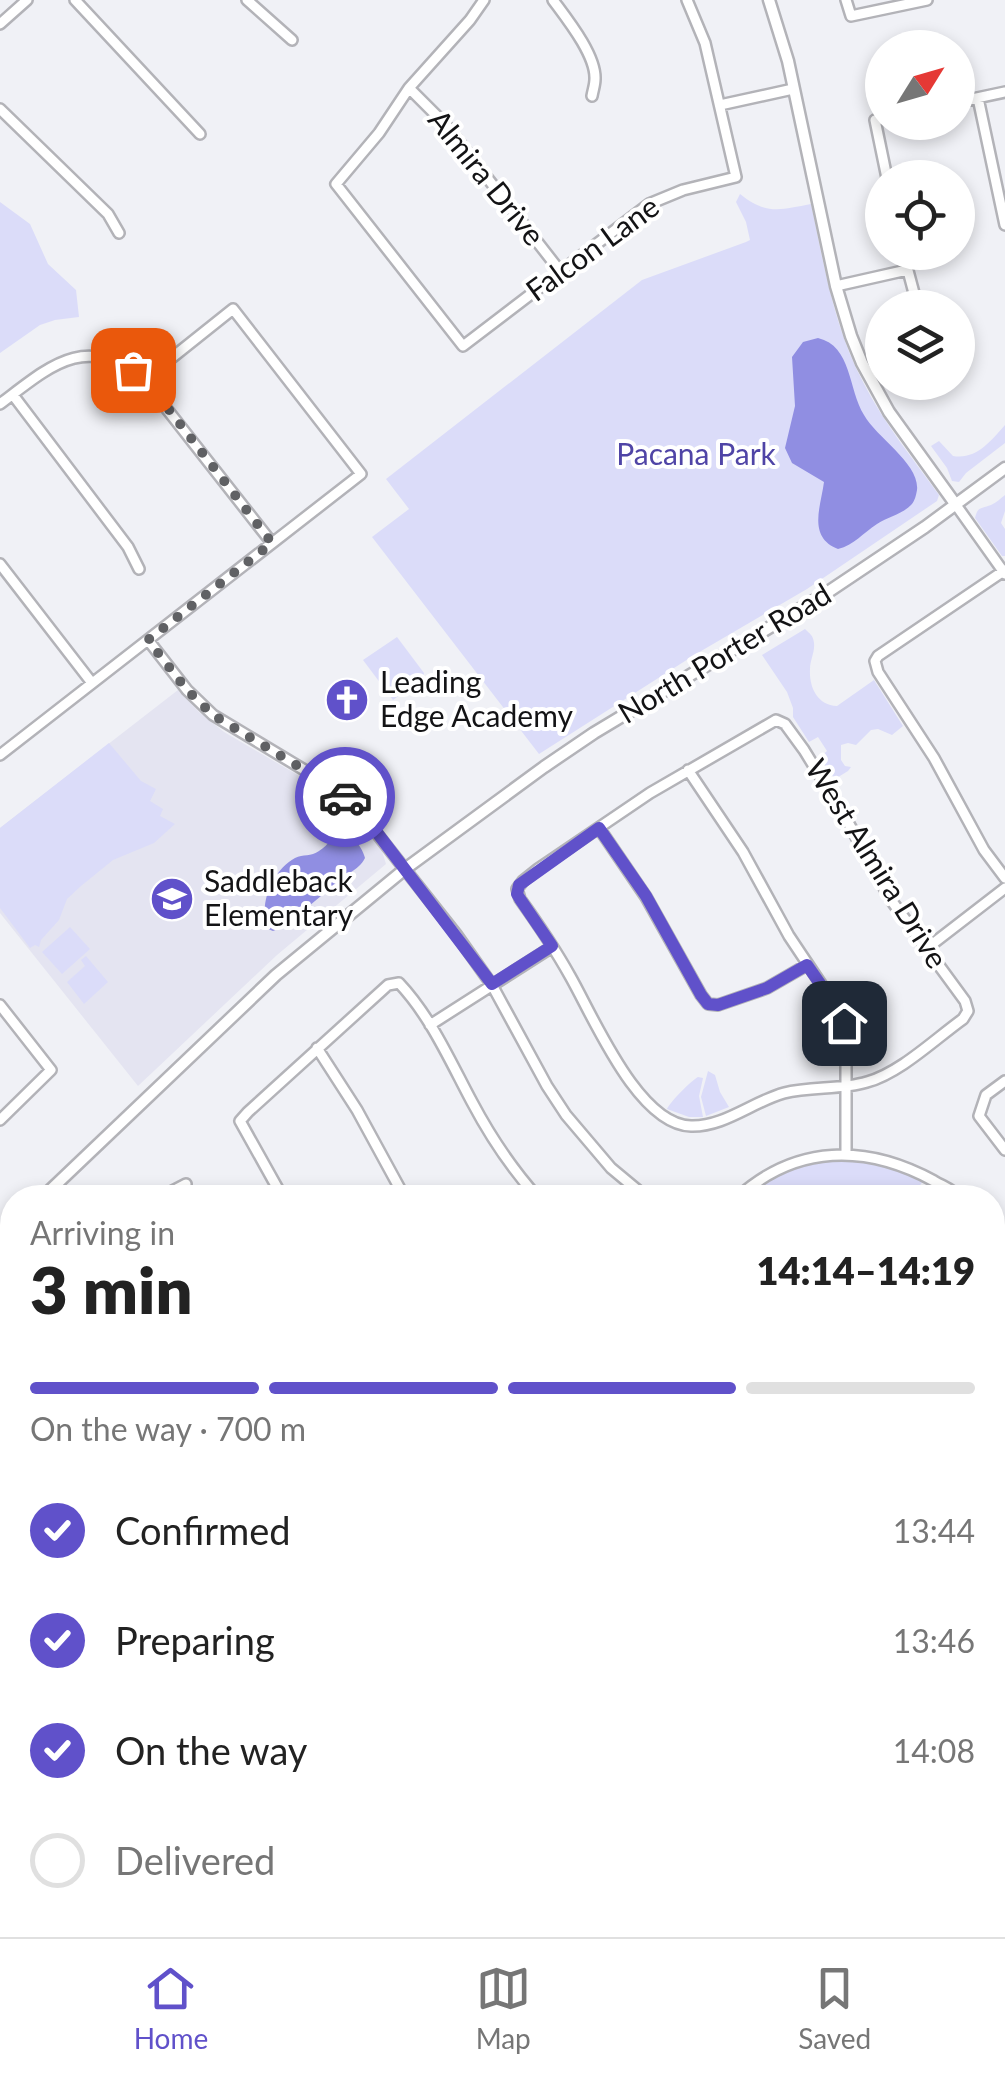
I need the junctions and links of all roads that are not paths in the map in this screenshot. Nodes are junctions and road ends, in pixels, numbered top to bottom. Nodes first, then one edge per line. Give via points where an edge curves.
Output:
1 (27, 0) edge
2 (75, 0) edge
3 (247, 0) edge
4 (484, 0) edge
5 (553, 0) edge
6 (687, 0) edge
7 (769, 0) edge
8 (846, 0) edge
9 (927, 0) edge
10 (0, 24) edge
11 (292, 40) dead end
12 (409, 88) junction
13 (793, 89) junction
14 (1005, 92) edge
15 (592, 96) dead end
16 (978, 98) junction
17 (975, 99) edge
18 (720, 105) junction
19 (0, 109) edge
20 (200, 134) dead end
21 (1005, 225) edge
22 (119, 233) dead end
23 (907, 270) joint
24 (560, 271) junction
25 (836, 286) junction
26 (913, 290) edge
27 (144, 380) junction
28 (12, 395) junction
29 (0, 404) edge
30 (1005, 468) edge
31 (956, 505) junction
32 (272, 543) junction
33 (0, 564) edge
34 (139, 569) dead end
35 (1004, 571) edge
36 (148, 640) junction
37 (92, 683) junction
38 (1, 753) edge
39 (688, 770) junction
40 (599, 828) junction
41 (405, 869) junction
42 (1005, 878) edge
43 (1005, 888) edge
44 (552, 946) junction
45 (926, 948) junction
46 (807, 965) junction
47 (492, 984) junction
48 (0, 1005) edge
49 (430, 1025) junction
50 (317, 1048) junction
51 (1005, 1081) edge
52 (846, 1085) junction
53 (0, 1120) edge
54 (1005, 1150) edge
55 (846, 1155) junction
56 (938, 1184) edge
57 (56, 1185) edge
58 (276, 1185) edge
59 (398, 1185) edge
60 (528, 1185) edge
61 (631, 1185) edge
62 (751, 1185) edge

1 - 10 street
2 - 20 street
3 - 11 street
4 - 12 street
5 - 15 street via 586,50 596,75
6 - 18 street
7 - 13 street
8 - 9 street via 851,16
12 - 24 street, Almira Drive via 446,124
12 - 24 street, Falcon Lane via 336,184 463,346
13 - 18 street
13 - 25 street
14 - 16 street
16 - 17 street
16 - 21 street
18 - 24 street, Falcon Lane via 736,177 649,204
19 - 22 street via 108,214
23 - 25 street
23 - 26 street
25 - 31 street via 875,388
27 - 28 street via 119,362 81,356 56,363
27 - 32 street
27 - 32 street via 232,309 361,474
28 - 29 street
28 - 34 street
30 - 31 street, North Porter Road
31 - 35 street
31 - 41 street, North Porter Road via 825,594 582,742
32 - 36 street
33 - 37 street
35 - 42 street via 875,661
36 - 37 street
36 - 41 street via 213,715 348,800
37 - 38 street
39 - 40 street
39 - 45 street, West Almira Drive via 781,720
39 - 46 street via 744,852
40 - 44 street via 517,889
40 - 46 street via 708,1004 767,988
41 - 47 street
41 - 57 street, North Porter Road via 276,975
43 - 45 street
44 - 47 street
44 - 52 street via 609,1050 669,1120 686,1126 720,1122 795,1090
45 - 52 street, West Almira Drive via 968,1011 884,1075
46 - 52 street via 844,1023
47 - 49 street
47 - 61 street via 566,1115
48 - 53 street via 51,1070
49 - 50 street via 399,983 388,985
49 - 60 street via 500,1150
50 - 58 street via 240,1122
50 - 59 street
51 - 54 street via 986,1095 979,1116
52 - 55 street
55 - 56 street via 897,1163
55 - 62 street via 789,1164

